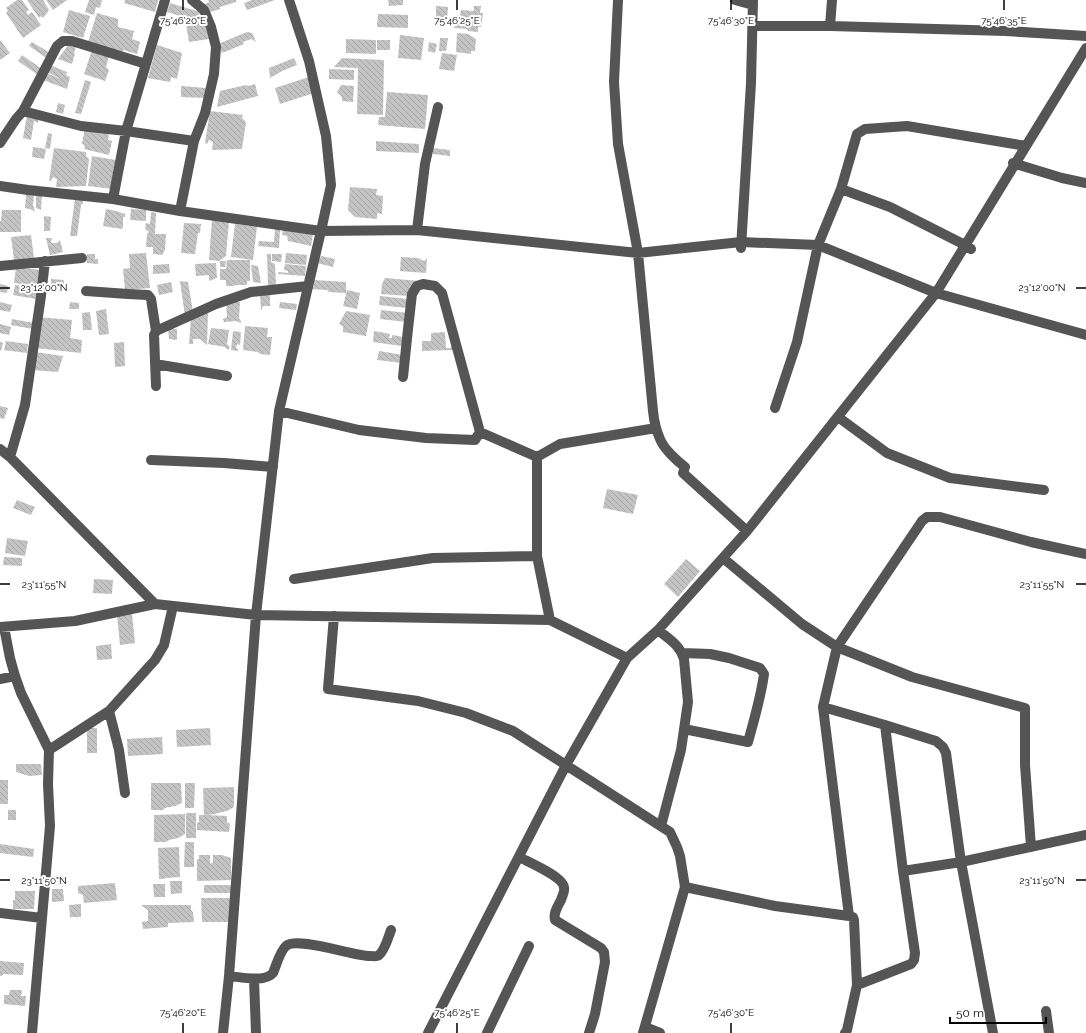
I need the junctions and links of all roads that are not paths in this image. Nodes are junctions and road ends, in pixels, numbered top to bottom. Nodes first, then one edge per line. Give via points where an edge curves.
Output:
1 (165, 0) edge
2 (192, 0) edge
3 (289, 0) edge
4 (618, 0) edge
5 (735, 0) edge
6 (832, 0) edge
7 (753, 3) edge
8 (753, 26) junction
9 (830, 26) junction
10 (1086, 36) edge
11 (1086, 48) edge
12 (146, 64) junction
13 (438, 107) dead end
14 (23, 111) junction
15 (126, 131) junction
16 (194, 141) junction
17 (0, 143) edge
18 (1026, 146) junction
19 (1014, 163) junction
20 (1086, 183) edge
21 (0, 186) edge
22 (841, 189) junction
23 (113, 199) junction
24 (180, 211) junction
25 (417, 230) junction
26 (321, 231) junction
27 (742, 245) junction
28 (818, 246) junction
29 (968, 247) junction
30 (638, 253) junction
31 (82, 258) dead end
32 (45, 261) junction
33 (0, 266) edge
34 (308, 286) junction
35 (86, 291) dead end
36 (936, 293) junction
37 (156, 331) junction
38 (1086, 335) edge
39 (155, 364) junction
40 (227, 376) dead end
41 (403, 378) dead end
42 (156, 386) dead end
43 (775, 408) dead end
44 (279, 411) junction
45 (838, 417) junction
46 (656, 428) junction
47 (480, 432) junction
48 (0, 449) edge
49 (10, 457) junction
50 (537, 458) junction
51 (151, 460) dead end
52 (272, 468) junction
53 (1044, 490) dead end
54 (747, 532) junction
55 (1086, 554) edge
56 (537, 556) junction
57 (723, 558) junction
58 (294, 579) dead end
59 (155, 604) junction
60 (173, 606) junction
61 (256, 615) junction
62 (334, 616) junction
63 (550, 620) junction
64 (2, 627) edge
65 (658, 630) junction
66 (837, 647) junction
67 (683, 654) junction
68 (627, 658) junction
69 (15, 676) junction
70 (0, 679) edge
71 (822, 707) junction
72 (109, 711) junction
73 (885, 725) junction
74 (684, 729) junction
75 (49, 750) junction
76 (566, 765) junction
77 (125, 793) dead end
78 (661, 826) junction
79 (1086, 835) edge
80 (1031, 847) junction
81 (519, 857) junction
82 (961, 862) junction
83 (903, 870) junction
84 (684, 886) junction
85 (0, 913) edge
86 (849, 916) junction
87 (42, 918) junction
88 (391, 930) dead end
89 (529, 946) dead end
90 (229, 976) junction
91 (254, 979) junction
92 (857, 985) junction
93 (1046, 1011) dead end
94 (644, 1030) edge
95 (32, 1033) edge
96 (223, 1033) edge
97 (256, 1033) edge
98 (428, 1033) edge
99 (487, 1033) edge
100 (589, 1033) edge
101 (660, 1033) edge
102 (845, 1033) edge
103 (993, 1033) edge
104 (1049, 1033) edge

1 - 12 street
2 - 16 street via 204,10 216,47 214,74
3 - 26 street via 309,61 326,136 331,185
4 - 30 street via 614,82 618,144
5 - 7 street
6 - 9 street
7 - 8 street
8 - 9 street
8 - 27 street
9 - 10 street via 1006,30
11 - 18 street
12 - 14 street via 72,41 63,41 57,46
12 - 15 street
13 - 25 street via 425,164
14 - 15 street via 80,126
14 - 17 street
15 - 16 street
15 - 23 street
16 - 24 street
18 - 19 street
18 - 22 street via 907,126 865,129 857,134
19 - 20 street
19 - 29 street
21 - 23 street
22 - 28 street
22 - 29 street via 890,207
23 - 24 street
24 - 26 street
25 - 26 street
25 - 30 street
26 - 34 street
27 - 28 street
27 - 30 street
28 - 36 street
28 - 43 street via 798,342
29 - 36 street
30 - 46 street
31 - 32 street
32 - 33 street
32 - 49 street via 25,405
34 - 37 street via 251,292 216,304
34 - 44 street
35 - 37 street via 150,296
36 - 38 street
36 - 45 street
37 - 39 street
39 - 40 street
39 - 42 street
41 - 47 street via 412,294 417,286 435,286 442,293
44 - 47 street via 359,430 426,438 475,440
44 - 52 street
45 - 53 street via 887,453 950,478
45 - 54 street
46 - 50 street via 560,444
46 - 54 street via 660,441 676,461 685,467 683,473
47 - 50 street
48 - 49 street
49 - 59 street
50 - 56 street
51 - 52 street
52 - 61 street
54 - 57 street
55 - 66 street via 940,517 927,517
56 - 58 street via 433,558
56 - 63 street
57 - 65 street
57 - 66 street via 802,624
59 - 60 street
59 - 64 street via 75,622
60 - 61 street
60 - 72 street via 164,645 155,660
61 - 62 street
61 - 90 street
62 - 63 street
62 - 76 street via 328,689 418,701 466,713 513,731
63 - 68 street
64 - 69 street
65 - 67 street via 679,647
65 - 68 street
66 - 71 street
66 - 80 street via 912,677 1025,708 1025,765
67 - 74 street via 688,702
67 - 74 street via 710,654 729,658 760,668 764,674 748,742
68 - 76 street
69 - 70 street
69 - 75 street
71 - 73 street
71 - 86 street
72 - 75 street
72 - 77 street via 119,750
73 - 82 street via 936,741 943,747 946,753
73 - 83 street
74 - 78 street
75 - 87 street via 50,826
76 - 78 street
76 - 81 street
78 - 84 street via 670,832 677,847
79 - 80 street
80 - 82 street
81 - 98 street
81 - 100 street via 563,883 564,892 554,915 555,920 604,952 605,962
82 - 83 street
82 - 103 street
83 - 92 street via 914,960 911,964
84 - 86 street via 775,906
84 - 94 street
85 - 87 street
86 - 92 street via 854,920
87 - 95 street
88 - 91 street via 380,955 376,956 362,956 304,943 290,943 282,950 270,976
89 - 99 street
90 - 91 street
90 - 96 street
91 - 97 street
92 - 102 street
93 - 104 street
94 - 101 street

